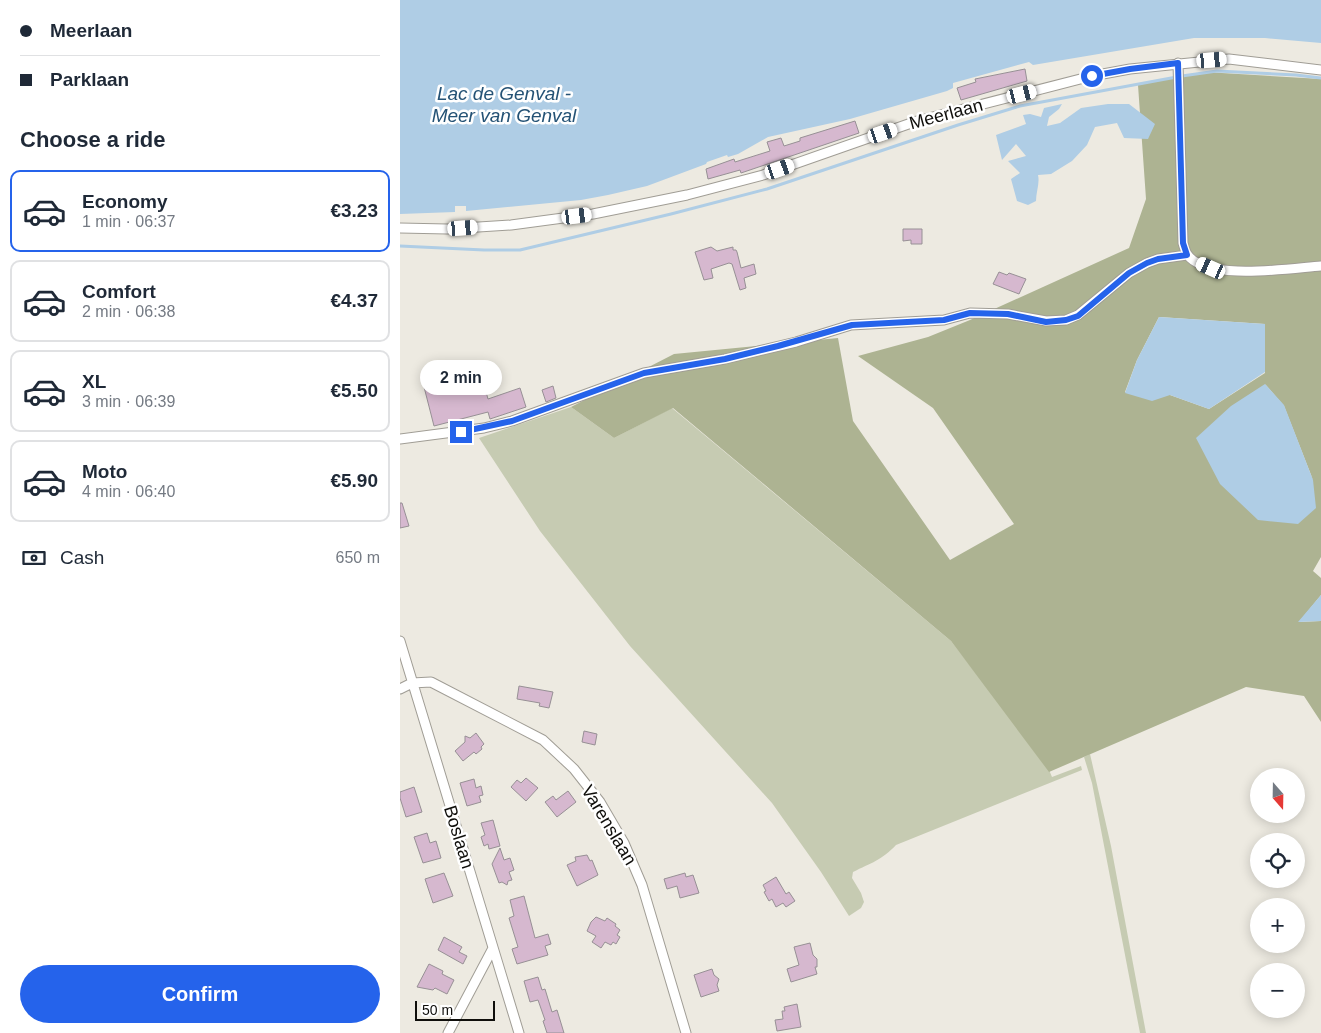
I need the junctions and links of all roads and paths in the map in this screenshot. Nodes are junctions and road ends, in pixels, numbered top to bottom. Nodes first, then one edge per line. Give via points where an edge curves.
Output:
1 (1179, 66) junction
2 (1321, 70) edge
3 (400, 228) edge
4 (1187, 255) junction
5 (1321, 266) edge
6 (400, 438) edge
7 (400, 640) edge
8 (412, 683) junction
9 (400, 689) edge
10 (493, 948) junction
11 (448, 1033) edge
12 (519, 1033) edge
13 (686, 1033) edge

1 - 2 street, Meerlaan via 1229,59
1 - 3 street, Meerlaan via 1130,69 1092,76 918,121 763,175 687,195 593,214 511,225
1 - 4 street via 1183,243
4 - 5 street via 1211,268 1229,272
4 - 6 street via 1158,259 1135,270 1078,316 1066,320 1046,322 1008,314 970,313 944,320 852,325 725,359 644,373 512,421 484,428
7 - 8 street, Boslaan
8 - 9 street
8 - 10 street, Boslaan
8 - 13 street, Varenslaan via 431,682 543,740 579,775 600,802 624,843 642,885
10 - 11 street
10 - 12 street, Boslaan

